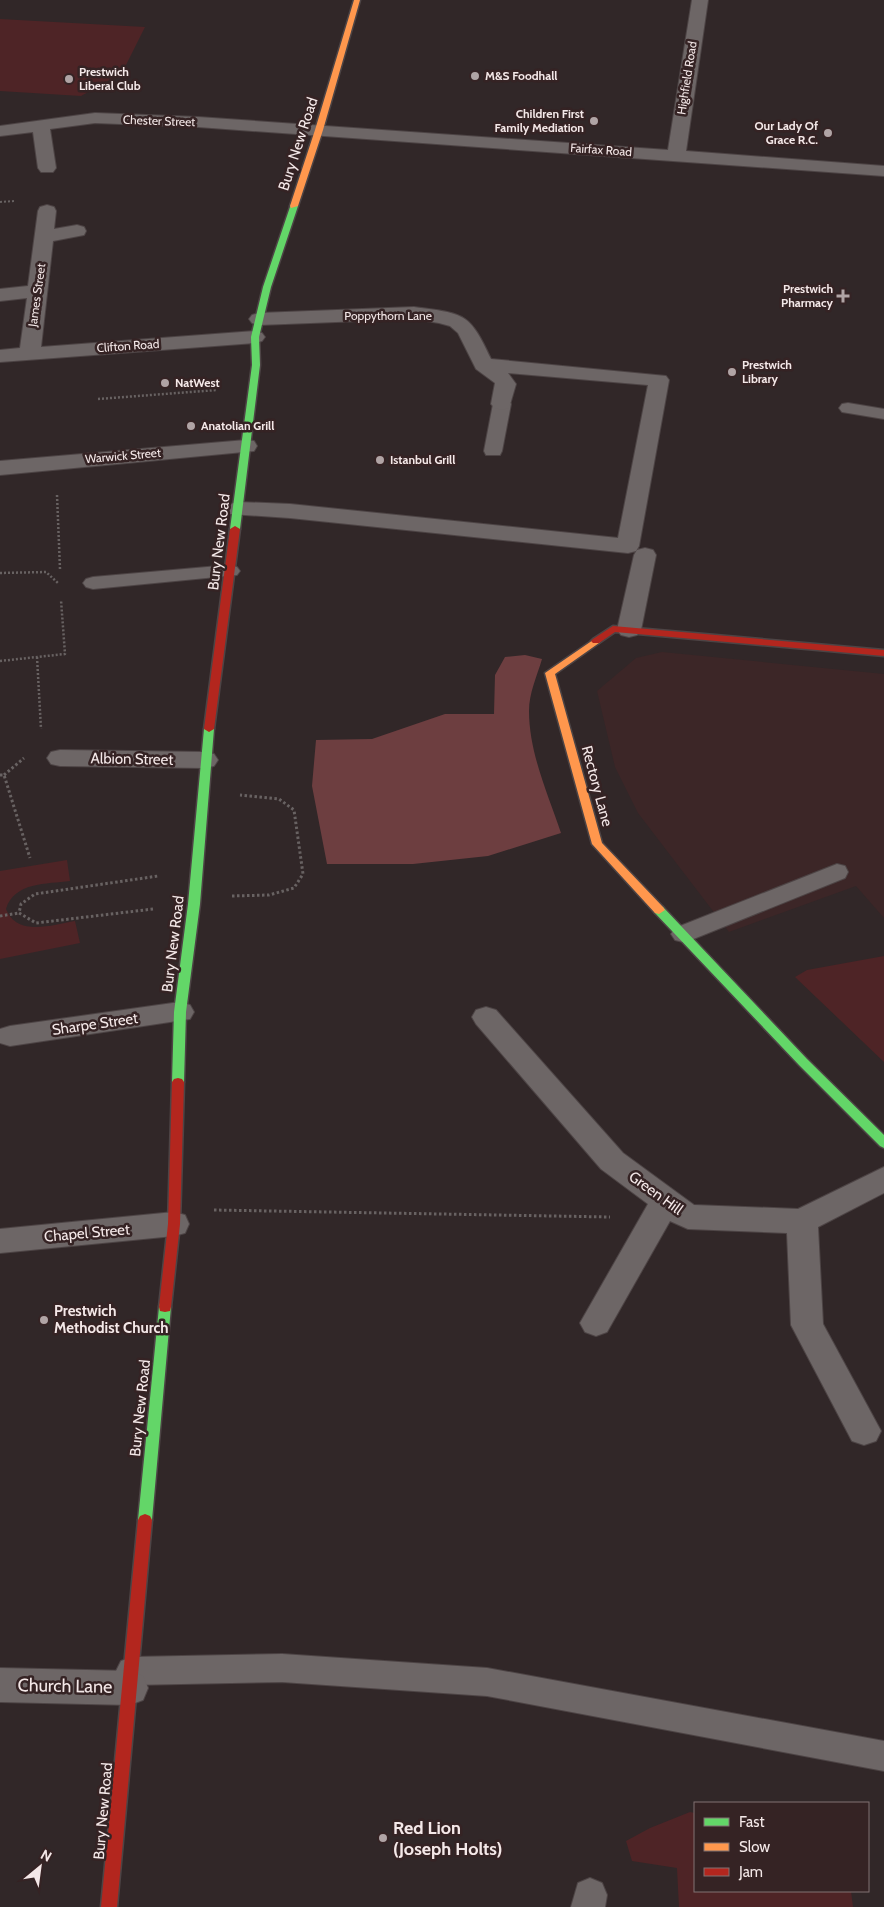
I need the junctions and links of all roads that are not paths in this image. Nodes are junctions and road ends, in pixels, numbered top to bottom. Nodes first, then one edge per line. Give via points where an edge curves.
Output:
1 (357, 0) edge
2 (700, 0) edge
3 (41, 125) junction
4 (319, 130) junction
5 (0, 131) edge
6 (676, 156) junction
7 (47, 168) dead end
8 (884, 171) edge
9 (48, 211) dead end
10 (76, 231) dead end
11 (46, 236) junction
12 (37, 291) junction
13 (0, 294) edge
14 (257, 328) junction
15 (30, 353) junction
16 (0, 356) edge
17 (483, 365) junction
18 (502, 404) joint
19 (848, 408) dead end
20 (884, 414) edge
21 (246, 446) junction
22 (493, 451) dead end
23 (0, 468) edge
24 (238, 509) junction
25 (645, 555) dead end
26 (230, 571) junction
27 (93, 583) dead end
28 (629, 630) junction
29 (884, 653) edge
30 (60, 758) dead end
31 (205, 760) junction
32 (836, 872) dead end
33 (683, 934) junction
34 (180, 1012) junction
35 (486, 1017) dead end
36 (10, 1036) dead end
37 (884, 1143) edge
38 (884, 1179) edge
39 (662, 1208) junction
40 (174, 1217) junction
41 (802, 1221) junction
42 (0, 1241) edge
43 (596, 1323) dead end
44 (864, 1431) dead end
45 (131, 1679) junction
46 (0, 1685) edge
47 (884, 1756) edge
48 (109, 1907) edge

1 - 4 main road, Bury New Road
2 - 6 street, Highfield Road
3 - 4 street, Chester Street via 96,118
3 - 5 street, Chester Street
3 - 7 street
4 - 6 street, Fairfax Road
4 - 14 main road, Bury New Road via 267,287
6 - 8 street, Fairfax Road
9 - 11 street, James Street
10 - 11 street
11 - 12 street, James Street
12 - 13 street
12 - 15 street, James Street
14 - 15 street, Clifton Road
14 - 17 street, Poppythorn Lane via 414,313 442,317 457,322 466,330
14 - 21 main road, Bury New Road
15 - 16 street, Clifton Road
17 - 18 street, Poppythorn Lane via 506,384
17 - 24 street via 659,380 628,546 290,511
18 - 22 lane, Poppythorn Lane
19 - 20 lane
21 - 23 street, Warwick Street
21 - 24 main road, Bury New Road
24 - 26 main road, Bury New Road
25 - 28 street
26 - 27 lane
26 - 31 main road, Bury New Road
28 - 29 main road, Rectory Lane
28 - 33 main road, Rectory Lane via 613,629 550,673 597,844
30 - 31 street, Albion Street
31 - 34 main road, Bury New Road via 194,900
32 - 33 lane
33 - 37 main road, Rectory Lane
34 - 36 street, Sharpe Street
34 - 40 main road, Bury New Road
35 - 39 street, Green Hill via 612,1161
38 - 41 street, Green Hill
39 - 41 street, Green Hill via 688,1217
39 - 43 street
40 - 42 street, Chapel Street
40 - 45 main road, Bury New Road
41 - 44 street via 807,1325
45 - 46 street, Church Lane
45 - 47 lane via 282,1668 487,1682
45 - 48 main road, Bury New Road

